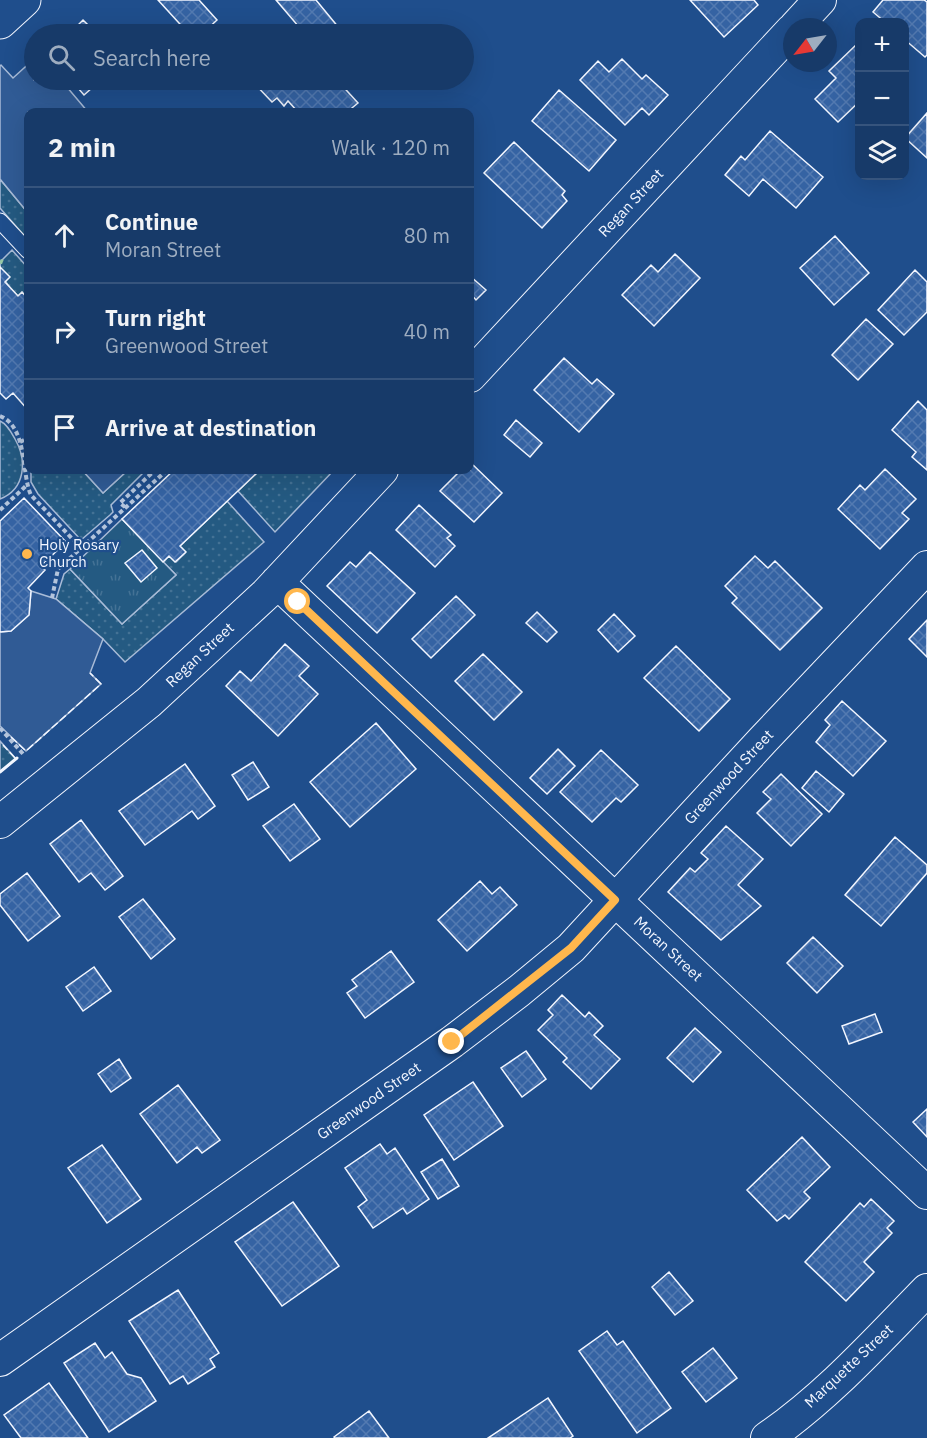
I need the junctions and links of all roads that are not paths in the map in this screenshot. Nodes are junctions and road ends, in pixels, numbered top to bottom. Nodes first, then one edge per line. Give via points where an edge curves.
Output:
1 (24, 0) edge
2 (820, 0) edge
3 (803, 18) edge
4 (0, 22) edge
5 (783, 39) edge
6 (0, 221) edge
7 (24, 247) edge
8 (474, 372) edge
9 (378, 474) edge
10 (927, 567) edge
11 (277, 582) junction
12 (0, 822) edge
13 (615, 900) junction
14 (927, 1193) edge
15 (927, 1290) edge
16 (0, 1360) edge
17 (767, 1438) edge

1 - 4 street
2 - 3 street, Regan Street
5 - 8 street, Regan Street
6 - 7 lane
9 - 11 street, Regan Street
10 - 13 street, Greenwood Street
11 - 12 street, Regan Street via 149,702
11 - 13 street, Moran Street
13 - 14 street, Moran Street
13 - 16 street, Greenwood Street via 571,948 452,1042
15 - 17 street, Marquette Street via 864,1355

